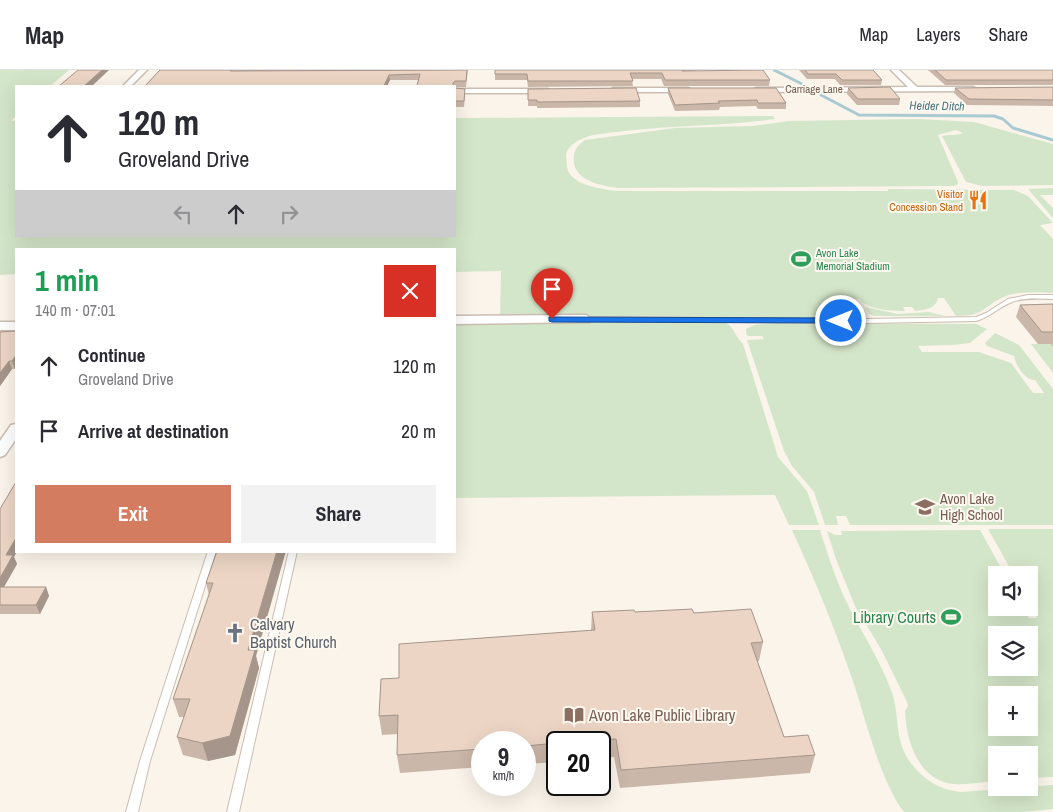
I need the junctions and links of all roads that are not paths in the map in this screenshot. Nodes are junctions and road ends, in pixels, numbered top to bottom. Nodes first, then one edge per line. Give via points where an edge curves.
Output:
1 (143, 70) edge
2 (895, 70) edge
3 (128, 85) edge
4 (984, 88) edge
5 (915, 89) junction
6 (602, 90) edge
7 (701, 90) edge
8 (751, 90) edge
9 (456, 91) edge
10 (553, 91) edge
11 (1053, 297) edge
12 (586, 319) joint
13 (456, 320) edge
14 (0, 326) edge
15 (15, 326) edge
16 (15, 430) edge
17 (0, 452) edge
18 (211, 553) edge
19 (294, 553) edge
20 (132, 812) edge
21 (233, 812) edge

1 - 3 street
2 - 5 street
4 - 5 street, Carriage Lane
5 - 8 street, Carriage Lane
6 - 7 street
9 - 10 street
11 - 12 lane via 1011,300 987,316 976,319
12 - 13 street
14 - 15 street
16 - 17 street
18 - 20 lane
19 - 21 lane

